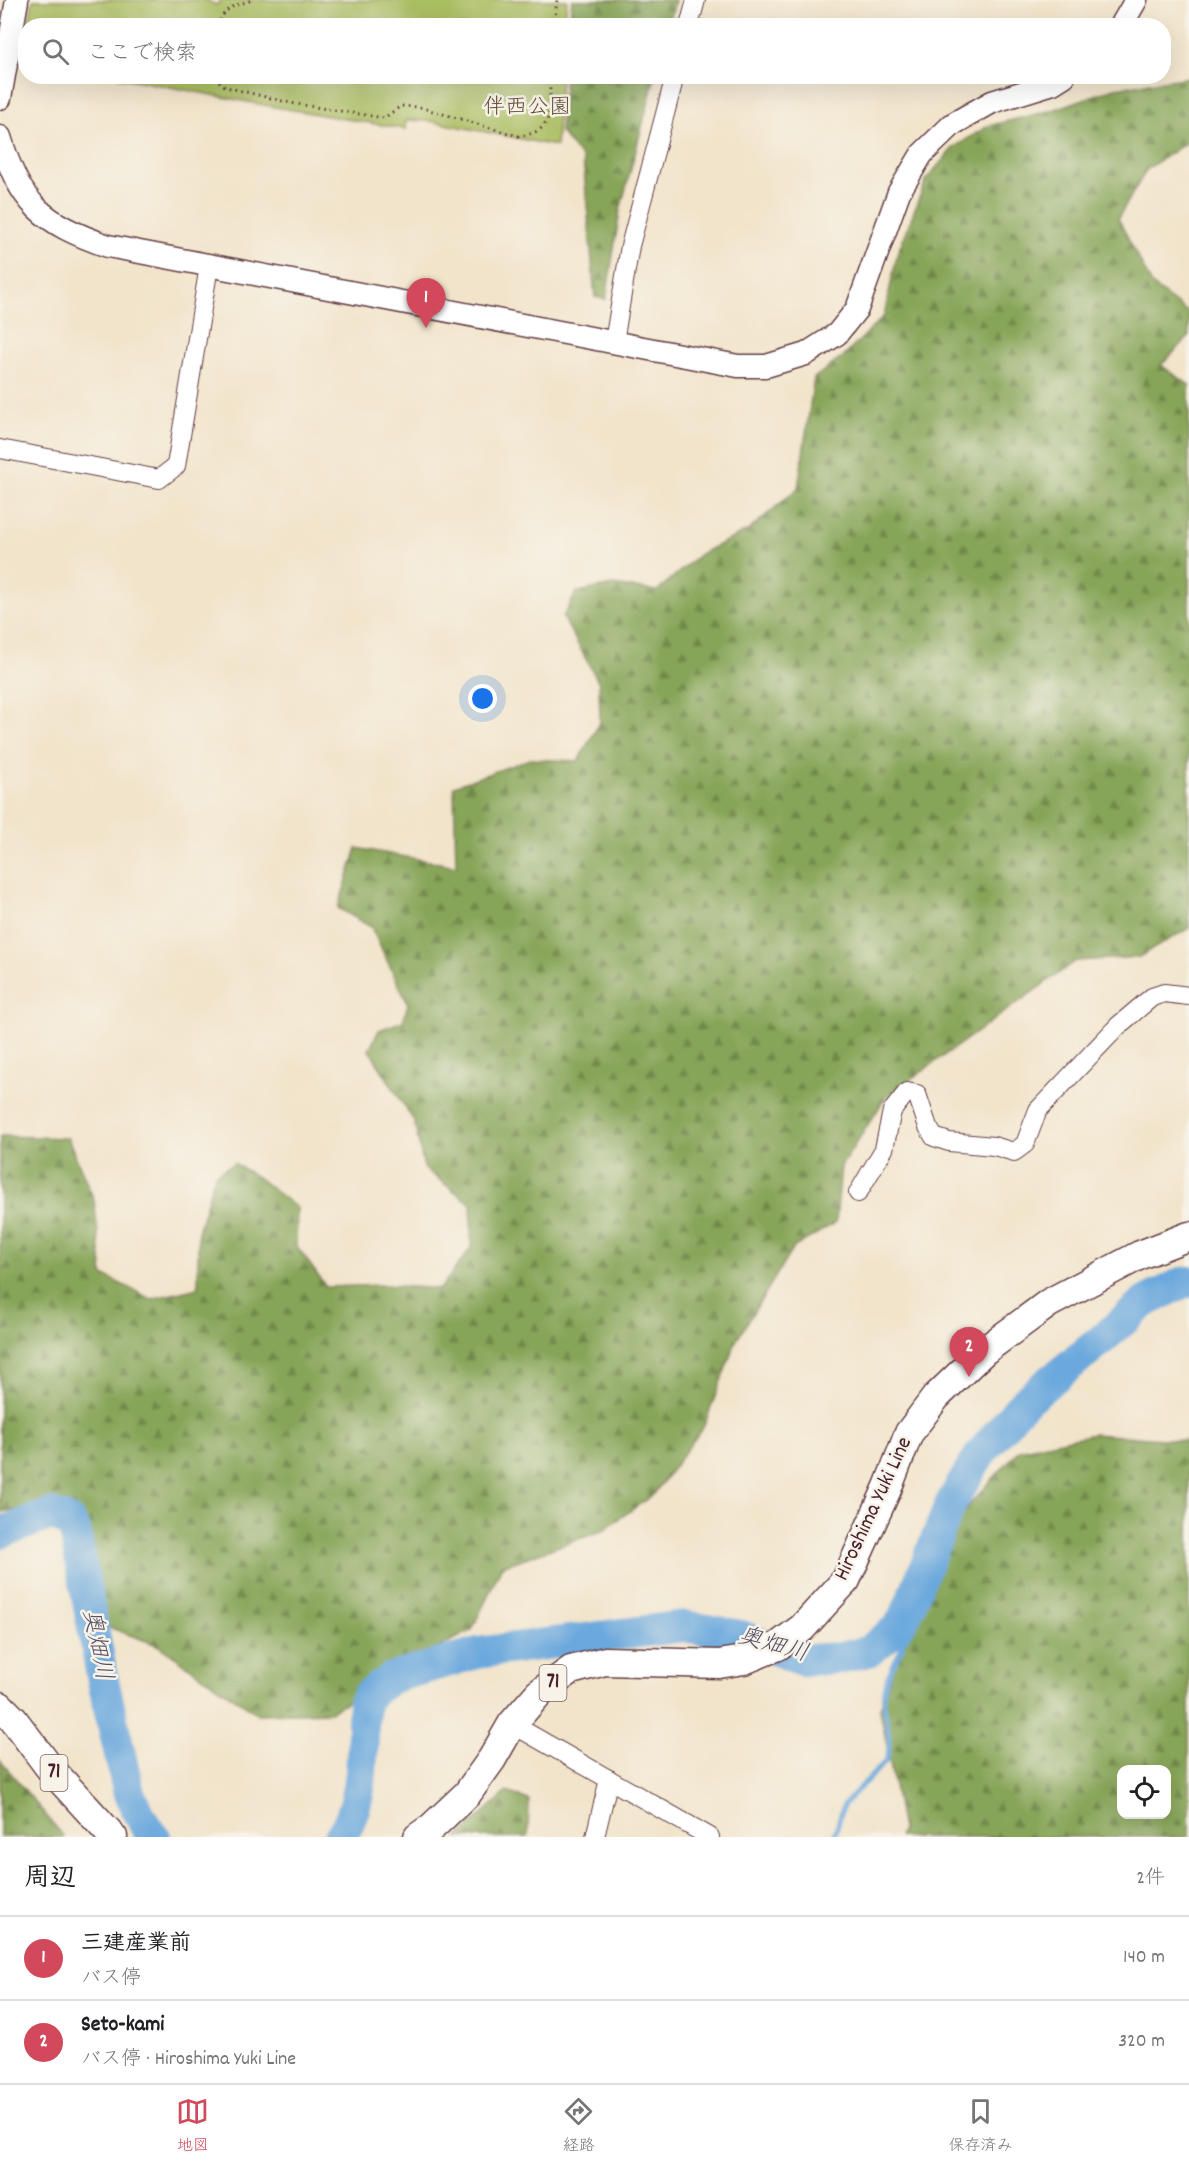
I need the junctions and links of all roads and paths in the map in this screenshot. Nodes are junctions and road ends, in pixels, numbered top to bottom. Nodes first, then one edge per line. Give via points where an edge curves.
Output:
1 (253, 0) edge
2 (557, 0) edge
3 (696, 0) edge
4 (1136, 0) edge
5 (11, 1) edge
6 (221, 18) edge
7 (555, 18) edge
8 (691, 18) edge
9 (1126, 18) edge
10 (221, 84) edge
11 (550, 84) edge
12 (673, 84) edge
13 (1050, 84) edge
14 (0, 98) edge
15 (0, 137) edge
16 (210, 266) junction
17 (614, 342) junction
18 (0, 449) edge
19 (1189, 996) edge
20 (858, 1193) dead end
21 (1189, 1236) edge
22 (0, 1706) edge
23 (512, 1724) junction
24 (609, 1779) junction
25 (113, 1837) edge
26 (418, 1837) edge
27 (595, 1837) edge
28 (710, 1837) edge

1 - 6 path via 233,4
2 - 7 path
3 - 8 street
4 - 9 street
5 - 14 street
10 - 11 path via 290,103 384,118 401,106 419,108 518,136 531,135 549,119
12 - 17 street via 630,246
13 - 17 street via 992,102 953,124 922,154 899,192 857,309 837,334 806,354 766,366 738,366
15 - 16 street via 9,168 26,197 49,220 75,235 108,246
16 - 17 street
16 - 18 street via 176,466 159,479
19 - 20 street via 1164,993 1152,997 1119,1025 1038,1110 1025,1144 1014,1152 934,1137 917,1094 907,1092 892,1111 884,1149
21 - 23 main road, Hiroshima Yuki Line / 71 via 1140,1255 1049,1303 984,1351 936,1397 909,1433 846,1580 802,1628 778,1646 754,1657 719,1664 605,1661 570,1670 539,1694
22 - 25 main road, 71
23 - 24 street
23 - 26 main road, Hiroshima Yuki Line / 71 via 467,1794
24 - 27 street
24 - 28 street

